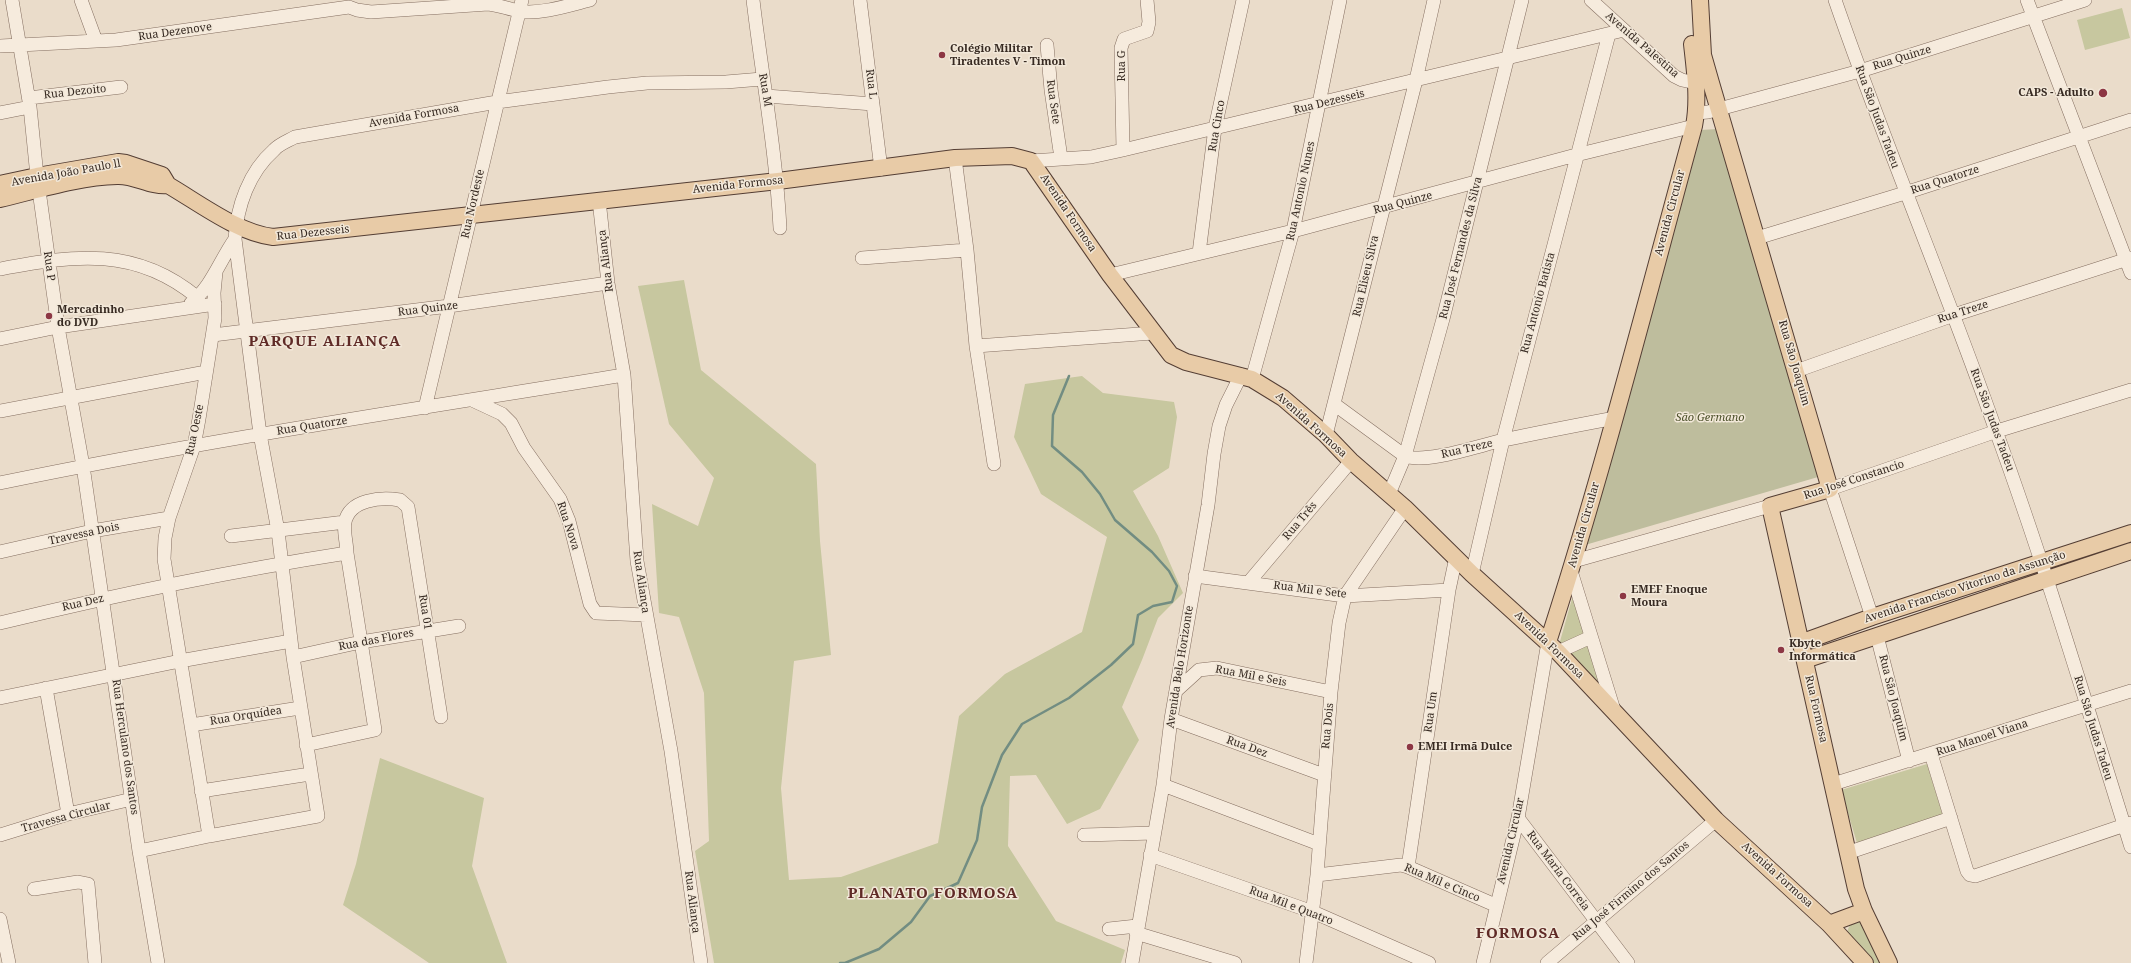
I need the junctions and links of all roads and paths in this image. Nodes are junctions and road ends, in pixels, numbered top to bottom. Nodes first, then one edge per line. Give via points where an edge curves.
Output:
1 (12, 0) edge
2 (81, 0) edge
3 (590, 0) edge
4 (753, 0) edge
5 (860, 0) edge
6 (1147, 0) edge
7 (1243, 0) edge
8 (1340, 0) edge
9 (1434, 0) edge
10 (1522, 0) edge
11 (1591, 0) edge
12 (1689, 0) edge
13 (1700, 0) edge
14 (1835, 0) edge
15 (2027, 0) edge
16 (2085, 0) edge
17 (349, 3) edge
18 (520, 6) edge
19 (2033, 17) junction
20 (1624, 30) junction
21 (1609, 34) junction
22 (96, 41) junction
23 (20, 44) junction
24 (1047, 45) dead end
25 (0, 46) edge
26 (1508, 57) junction
27 (1860, 71) junction
28 (762, 79) junction
29 (1416, 80) junction
30 (1696, 83) junction
31 (121, 87) dead end
32 (766, 96) junction
33 (30, 102) junction
34 (497, 102) junction
35 (873, 104) junction
36 (1319, 104) junction
37 (1718, 108) junction
38 (0, 113) edge
39 (1695, 119) junction
40 (2131, 120) edge
41 (1215, 128) junction
42 (2079, 137) junction
43 (1123, 150) junction
44 (1576, 155) junction
45 (955, 158) junction
46 (1061, 158) junction
47 (1031, 161) junction
48 (881, 169) junction
49 (778, 180) junction
50 (1477, 182) junction
51 (38, 183) junction
52 (0, 184) edge
53 (168, 185) joint
54 (1905, 193) junction
55 (0, 199) edge
56 (599, 200) junction
57 (1382, 208) junction
58 (471, 214) junction
59 (780, 228) dead end
60 (236, 232) junction
61 (1293, 232) junction
62 (1757, 238) junction
63 (967, 250) junction
64 (1199, 253) junction
65 (862, 258) dead end
66 (2128, 259) edge
67 (48, 260) junction
68 (0, 270) edge
69 (216, 272) junction
70 (2131, 273) edge
71 (1110, 275) junction
72 (608, 283) junction
73 (198, 298) junction
74 (215, 304) junction
75 (449, 306) junction
76 (184, 310) junction
77 (1954, 315) junction
78 (58, 327) junction
79 (246, 331) junction
80 (1153, 333) junction
81 (213, 335) junction
82 (0, 339) edge
83 (976, 346) junction
84 (1796, 371) junction
85 (206, 372) junction
86 (624, 375) junction
87 (1247, 377) junction
88 (2131, 390) edge
89 (70, 396) junction
90 (472, 400) junction
91 (1334, 404) junction
92 (425, 408) junction
93 (0, 411) edge
94 (1615, 418) junction
95 (1997, 431) junction
96 (260, 434) junction
97 (1326, 435) junction
98 (1502, 440) junction
99 (194, 446) junction
100 (1405, 456) junction
101 (1351, 461) junction
102 (994, 464) dead end
103 (83, 466) junction
104 (0, 483) edge
105 (1830, 489) junction
106 (1389, 494) junction
107 (1770, 506) junction
108 (1406, 508) junction
109 (169, 518) junction
110 (345, 522) junction
111 (92, 531) junction
112 (278, 531) junction
113 (2131, 533) edge
114 (231, 536) dead end
115 (0, 552) edge
116 (347, 552) junction
117 (2131, 552) edge
118 (1456, 557) junction
119 (2042, 562) junction
120 (282, 563) junction
121 (1572, 566) junction
122 (1472, 574) junction
123 (1195, 576) junction
124 (2048, 579) junction
125 (1249, 582) junction
126 (167, 585) junction
127 (1449, 590) junction
128 (1345, 596) junction
129 (102, 598) junction
130 (646, 615) junction
131 (1872, 617) junction
132 (0, 623) edge
133 (459, 626) dead end
134 (428, 631) junction
135 (1877, 636) junction
136 (1591, 637) junction
137 (291, 641) junction
138 (361, 642) junction
139 (1800, 643) junction
140 (1553, 647) junction
141 (293, 657) junction
142 (1805, 660) junction
143 (180, 661) junction
144 (115, 674) junction
145 (46, 688) junction
146 (1177, 690) junction
147 (2131, 691) edge
148 (1331, 692) junction
149 (0, 698) edge
150 (2086, 705) junction
151 (300, 708) junction
152 (1614, 710) junction
153 (441, 717) dead end
154 (1170, 719) junction
155 (191, 725) junction
156 (306, 745) junction
157 (1931, 754) junction
158 (1909, 761) junction
159 (310, 774) junction
160 (1324, 775) junction
161 (1833, 784) junction
162 (1163, 785) junction
163 (201, 791) junction
164 (132, 799) junction
165 (68, 814) junction
166 (1518, 818) junction
167 (1951, 818) junction
168 (1716, 820) junction
169 (2128, 824) edge
170 (1154, 833) junction
171 (0, 835) edge
172 (1084, 835) dead end
173 (209, 836) junction
174 (1320, 844) junction
175 (2131, 846) edge
176 (139, 851) junction
177 (1847, 853) junction
178 (1150, 855) junction
179 (1408, 866) junction
180 (1317, 875) junction
181 (34, 889) dead end
182 (1496, 905) junction
183 (1864, 911) junction
184 (1313, 912) junction
185 (0, 919) edge
186 (1596, 921) junction
187 (1830, 924) junction
188 (1109, 929) dead end
189 (1136, 930) junction
190 (8, 960) edge
191 (95, 963) edge
192 (158, 963) edge
193 (701, 963) edge
194 (1132, 963) edge
195 (1235, 963) edge
196 (1306, 963) edge
197 (1429, 963) edge
198 (1482, 963) edge
199 (1547, 963) edge
200 (1628, 963) edge
201 (1864, 963) edge
202 (1889, 963) edge

1 - 23 street, Rua P
2 - 22 street
3 - 18 street via 562,7
4 - 28 street, Rua M
5 - 35 street, Rua L
6 - 43 street, Rua G via 1147,31 1124,39 1121,48
7 - 41 street, Rua Cinco
8 - 36 street, Rua Antonio Nunes
9 - 29 street, Rua Eliseu Silva
10 - 26 street, Rua José Fernandes da Silva
11 - 20 street, Avenida Palestina
12 - 30 main road, Avenida Circular
13 - 37 main road, Rua São Joaquim via 1703,55
14 - 27 street, Rua São Judas Tadeu
15 - 19 street
16 - 19 street, Rua Quinze
17 - 18 street via 357,10 371,12 488,4
17 - 22 street, Rua Dezenove
18 - 34 street, Rua Nordeste
19 - 27 street, Rua Quinze
19 - 42 street
20 - 21 street, Rua Dezesseis
20 - 30 street, Avenida Palestina via 1674,76
21 - 26 street, Rua Dezesseis
21 - 44 street, Rua Antonio Batista
22 - 23 street, Rua Dezenove
23 - 25 street, Rua Dezenove
23 - 33 street, Rua P
24 - 46 street, Rua Sete
26 - 29 street, Rua Dezesseis
26 - 50 street, Rua José Fernandes da Silva
27 - 37 street, Rua Quinze
27 - 54 street, Rua São Judas Tadeu
28 - 32 street, Rua M
28 - 34 street, Avenida Formosa via 647,83
29 - 36 street, Rua Dezesseis
29 - 57 street, Rua Eliseu Silva
30 - 39 main road, Avenida Circular
31 - 33 street, Rua Dezoito
32 - 35 street
32 - 49 street, Rua M
33 - 38 street, Rua Dezoito
33 - 51 street, Rua P
34 - 58 street, Rua Nordeste
34 - 60 street, Avenida Formosa via 295,137 274,149 254,171 244,196
35 - 48 street, Rua L
36 - 41 street, Rua Dezesseis
36 - 61 street, Rua Antonio Nunes
37 - 39 street
37 - 62 main road, Rua São Joaquim
39 - 44 street, Rua Quinze
39 - 94 main road, Avenida Circular
40 - 42 street, Rua Quatorze
41 - 43 street, Rua Dezesseis
41 - 64 street, Rua Cinco
42 - 54 street, Rua Quatorze
42 - 66 street
43 - 46 street, Rua Dezesseis via 1091,157
44 - 50 street, Rua Quinze
44 - 98 street, Rua Antonio Batista
45 - 47 main road, Avenida Formosa via 1012,156
45 - 48 main road, Avenida Formosa
45 - 63 street
46 - 47 street, Rua Dezesseis
47 - 71 main road, Avenida Formosa
48 - 49 main road, Avenida Formosa
49 - 56 main road, Avenida Formosa
49 - 59 street, Rua M
50 - 57 street, Rua Quinze
50 - 100 street, Rua José Fernandes da Silva
51 - 52 main road, Avenida João Paulo ll
51 - 53 main road, Avenida João Paulo ll via 118,176 134,177 159,186
51 - 55 main road, Avenida João Paulo ll
51 - 67 street, Rua P
53 - 60 main road, Rua Dezesseis
54 - 62 street, Rua Quatorze
54 - 77 street, Rua São Judas Tadeu
56 - 58 main road, Avenida Formosa
56 - 72 street, Rua Aliança
57 - 61 street, Rua Quinze
57 - 91 street, Rua Eliseu Silva
58 - 60 main road, Rua Dezesseis via 284,237
58 - 75 street, Rua Nordeste
60 - 69 street, Rua Oeste
60 - 79 street
61 - 64 street, Rua Quinze
61 - 87 street, Rua Antonio Nunes
62 - 84 main road, Rua São Joaquim
63 - 65 street
63 - 83 street
64 - 71 street, Rua Quinze
66 - 70 street
66 - 77 street, Rua Treze
67 - 68 street
67 - 73 street via 105,257 124,261 177,281
67 - 78 street, Rua P
69 - 73 street, Rua Oeste
69 - 74 street, Rua Oeste
71 - 80 main road, Avenida Formosa
72 - 75 street, Rua Quinze
72 - 86 street, Rua Aliança
73 - 76 street, Rua Oeste
74 - 76 street
74 - 81 street, Rua Oeste
75 - 79 street, Rua Quinze
75 - 92 street, Rua Nordeste
76 - 78 street
77 - 84 street, Rua Treze
77 - 95 street, Rua São Judas Tadeu
78 - 82 street
78 - 89 street, Rua P
79 - 81 street, Rua Quinze
79 - 96 street
80 - 83 street
80 - 87 main road, Avenida Formosa via 1166,351 1178,360
81 - 85 street, Rua Oeste
83 - 102 street
84 - 105 main road, Rua São Joaquim
85 - 89 street
85 - 99 street, Rua Oeste
86 - 90 street, Rua Quatorze
86 - 130 street, Rua Aliança via 637,561
87 - 97 main road, Avenida Formosa via 1283,398
87 - 123 street, Avenida Belo Horizonte via 1226,405 1219,426
88 - 95 street, Rua José Constancio
89 - 93 street
89 - 103 street, Rua P
90 - 92 street, Rua Quatorze
90 - 130 street, Rua Nova via 502,414 511,423 524,448 560,499 569,521 590,604 596,613
91 - 97 street, Rua Eliseu Silva
91 - 100 street
92 - 96 street, Rua Quatorze
94 - 98 street, Rua Treze
94 - 121 main road, Avenida Circular
95 - 105 street, Rua José Constancio
95 - 119 street, Rua São Judas Tadeu
96 - 99 street, Rua Quatorze
96 - 112 street
97 - 101 main road, Avenida Formosa
98 - 100 street, Rua Treze via 1430,458
98 - 122 street, Rua Antonio Batista
99 - 103 street, Rua Quatorze
99 - 109 street, Rua Oeste
100 - 106 street, Rua José Fernandes da Silva
101 - 106 main road, Avenida Formosa
101 - 125 street, Rua Três
103 - 104 street, Rua Quatorze
103 - 111 street, Rua P
105 - 107 main road, Rua José Constancio
105 - 131 street, Rua São Joaquim
106 - 108 main road, Avenida Formosa
107 - 121 street, Rua José Constancio
107 - 139 main road, Rua Formosa
108 - 118 main road, Avenida Formosa
108 - 128 street, Rua Dois
109 - 111 street, Travessa Dois
109 - 126 street, Rua Oeste via 164,559
110 - 112 street
110 - 116 street
110 - 134 street, Rua 01 via 352,508 374,499 400,500 408,507
111 - 115 street, Travessa Dois
111 - 129 street, Rua Herculano dos Santos
112 - 114 street
112 - 120 street
113 - 119 main road, Avenida Francisco Vitorino da Assunção
116 - 120 street, Rua Dez
116 - 138 street
117 - 124 main road, Avenida Francisco Vitorino da Assunção
118 - 122 main road, Avenida Formosa
118 - 127 street, Rua Um
119 - 124 street, Rua São Judas Tadeu
119 - 131 main road, Avenida Francisco Vitorino da Assunção
120 - 126 street, Rua Dez
120 - 137 street
121 - 136 street
121 - 140 main road, Avenida Circular
122 - 140 main road, Avenida Formosa
123 - 125 street, Rua Mil e Sete
123 - 146 street, Avenida Belo Horizonte
124 - 135 main road, Avenida Francisco Vitorino da Assunção
124 - 150 street, Rua São Judas Tadeu
125 - 128 street, Rua Mil e Sete
126 - 129 street, Rua Dez
126 - 143 street, Rua Oeste
127 - 128 street, Rua Mil e Sete
127 - 179 street, Rua Um
128 - 148 street, Rua Dois via 1339,623
129 - 132 street, Rua Dez
129 - 144 street, Rua Herculano dos Santos
130 - 193 street, Rua Aliança via 671,751
131 - 139 main road, Avenida Francisco Vitorino da Assunção
133 - 134 street, Rua das Flores
134 - 138 street, Rua das Flores
134 - 153 street, Rua 01
135 - 142 main road, Avenida Francisco Vitorino da Assunção
135 - 158 street, Rua São Joaquim
136 - 140 street
136 - 152 street
137 - 141 street
137 - 143 street
138 - 141 street, Rua das Flores
138 - 156 street via 375,730
139 - 142 main road, Rua Formosa
140 - 152 main road, Avenida Formosa
140 - 166 street, Avenida Circular
141 - 151 street
142 - 161 main road, Rua Formosa
143 - 144 street
143 - 155 street, Rua Oeste
144 - 145 street
144 - 164 street, Rua Herculano dos Santos
145 - 149 street
145 - 165 street
146 - 148 street, Rua Mil e Seis via 1199,670 1217,668
146 - 154 street, Avenida Belo Horizonte
147 - 150 street, Rua Manoel Viana
148 - 160 street, Rua Dois
150 - 157 street, Rua Manoel Viana
150 - 169 street, Rua São Judas Tadeu
151 - 155 street, Rua Orquídea
151 - 156 street
152 - 168 main road, Avenida Formosa
154 - 160 street, Rua Dez
154 - 162 street, Avenida Belo Horizonte
155 - 163 street, Rua Oeste
156 - 159 street
157 - 158 street, Rua Manoel Viana
157 - 167 street
158 - 161 street, Rua Manoel Viana
159 - 163 street
159 - 173 street via 318,816
160 - 174 street, Rua Dois
161 - 177 main road, Rua Formosa
162 - 170 street, Avenida Belo Horizonte
162 - 174 street
163 - 173 street, Rua Oeste
164 - 165 street, Travessa Circular
164 - 176 street, Rua Herculano dos Santos
165 - 171 street, Travessa Circular
166 - 182 street, Avenida Circular
166 - 186 street, Rua Maria Correia
167 - 169 street via 1967,871 1975,876
167 - 177 street
168 - 186 street, Rua José Firmino dos Santos
168 - 187 main road, Avenida Formosa
169 - 175 street, Rua São Judas Tadeu
170 - 172 street
170 - 178 street, Avenida Belo Horizonte
173 - 176 street
174 - 180 street, Rua Dois
176 - 192 street, Rua Herculano dos Santos
177 - 183 main road, Rua Formosa
178 - 184 street, Rua Mil e Quatro
178 - 189 street, Avenida Belo Horizonte
179 - 180 street, Rua Mil e Cinco via 1364,868
179 - 182 street, Rua Mil e Cinco
180 - 184 street, Rua Dois
181 - 191 street via 78,882 88,884
182 - 198 street, Avenida Circular
183 - 187 main road
183 - 202 main road
184 - 196 street, Rua Dois
184 - 197 street, Rua Mil e Quatro
185 - 190 street
186 - 199 street, Rua José Firmino dos Santos
186 - 200 street, Rua Maria Correia
187 - 201 main road, Avenida Formosa
188 - 189 street
189 - 194 street, Avenida Belo Horizonte
189 - 195 street

